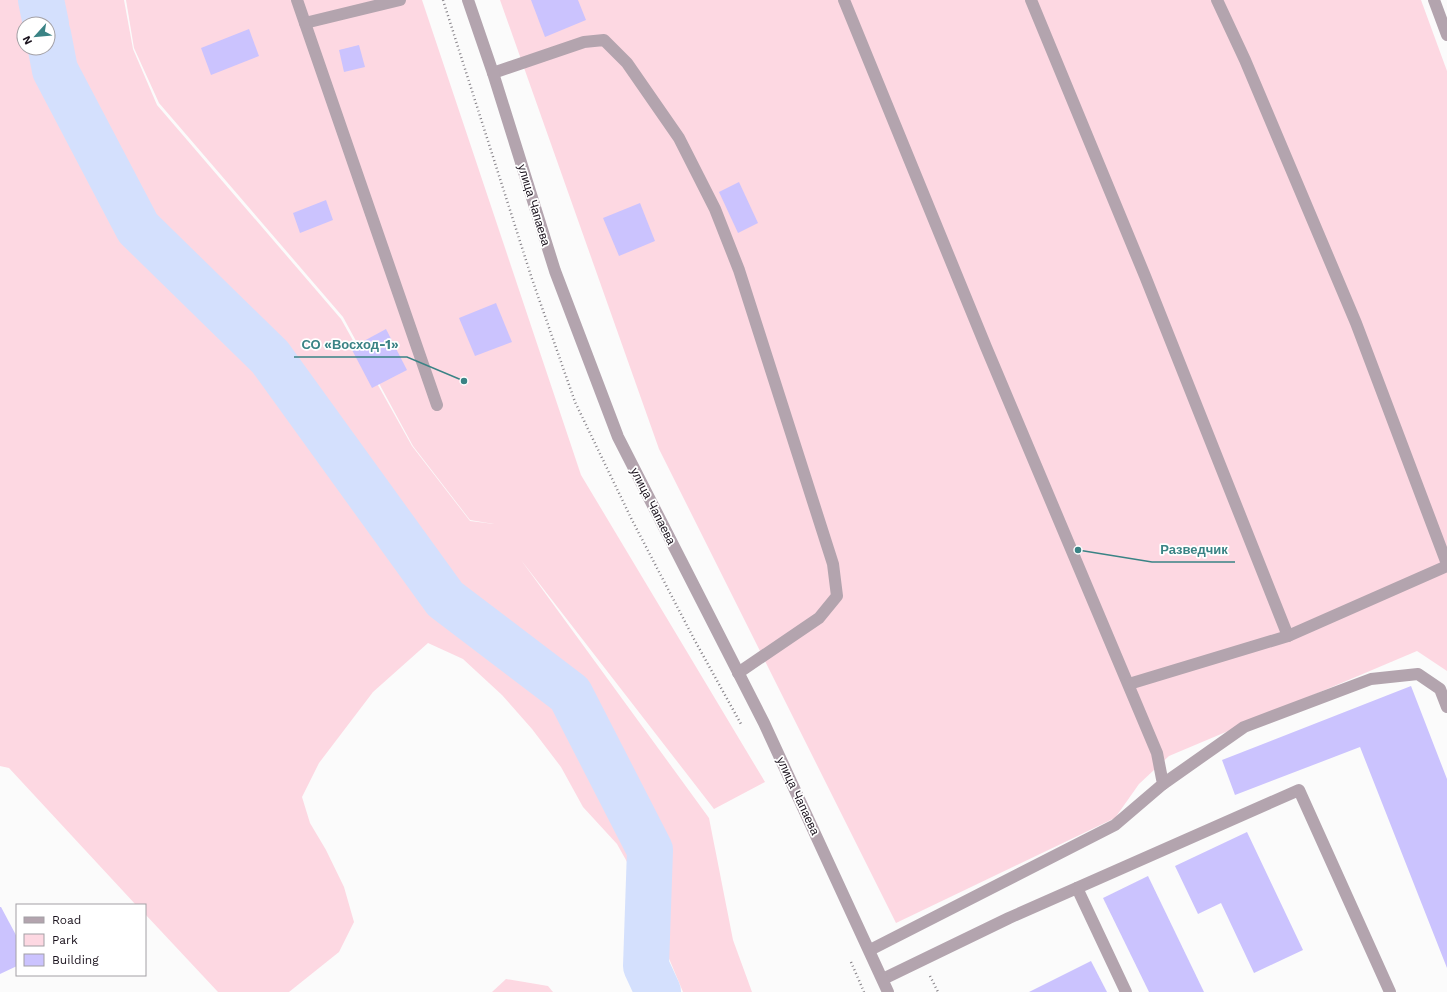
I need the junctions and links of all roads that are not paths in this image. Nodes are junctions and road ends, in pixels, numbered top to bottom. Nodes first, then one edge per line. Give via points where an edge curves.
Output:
1 (297, 0) edge
2 (400, 0) edge
3 (468, 0) edge
4 (844, 0) edge
5 (1031, 0) edge
6 (1217, 0) edge
7 (1434, 0) edge
8 (305, 23) junction
9 (1447, 35) edge
10 (493, 73) junction
11 (437, 405) dead end
12 (1447, 565) edge
13 (1288, 636) junction
14 (738, 673) junction
15 (1129, 684) junction
16 (1447, 707) edge
17 (1163, 784) junction
18 (1077, 888) junction
19 (870, 950) junction
20 (883, 979) junction
21 (888, 992) edge
22 (1126, 992) edge
23 (1390, 992) edge

1 - 8 street
2 - 8 street
3 - 10 street, улица Чапаева
4 - 15 street via 983,339
5 - 13 street via 1145,276
6 - 12 street via 1245,60 1356,323
7 - 9 street
8 - 11 street
10 - 14 street, улица Чапаева via 555,271 618,437
10 - 14 street via 584,42 604,40 627,63 679,138 715,209 739,270 831,556 837,596 819,618
12 - 13 street
13 - 15 street
14 - 19 street, улица Чапаева
15 - 17 street via 1157,753
16 - 17 street via 1440,689 1418,674 1371,679 1244,727
17 - 19 street via 1115,825
18 - 20 street
18 - 22 street
18 - 23 street via 1299,790
19 - 20 street, улица Чапаева
20 - 21 street, улица Чапаева

